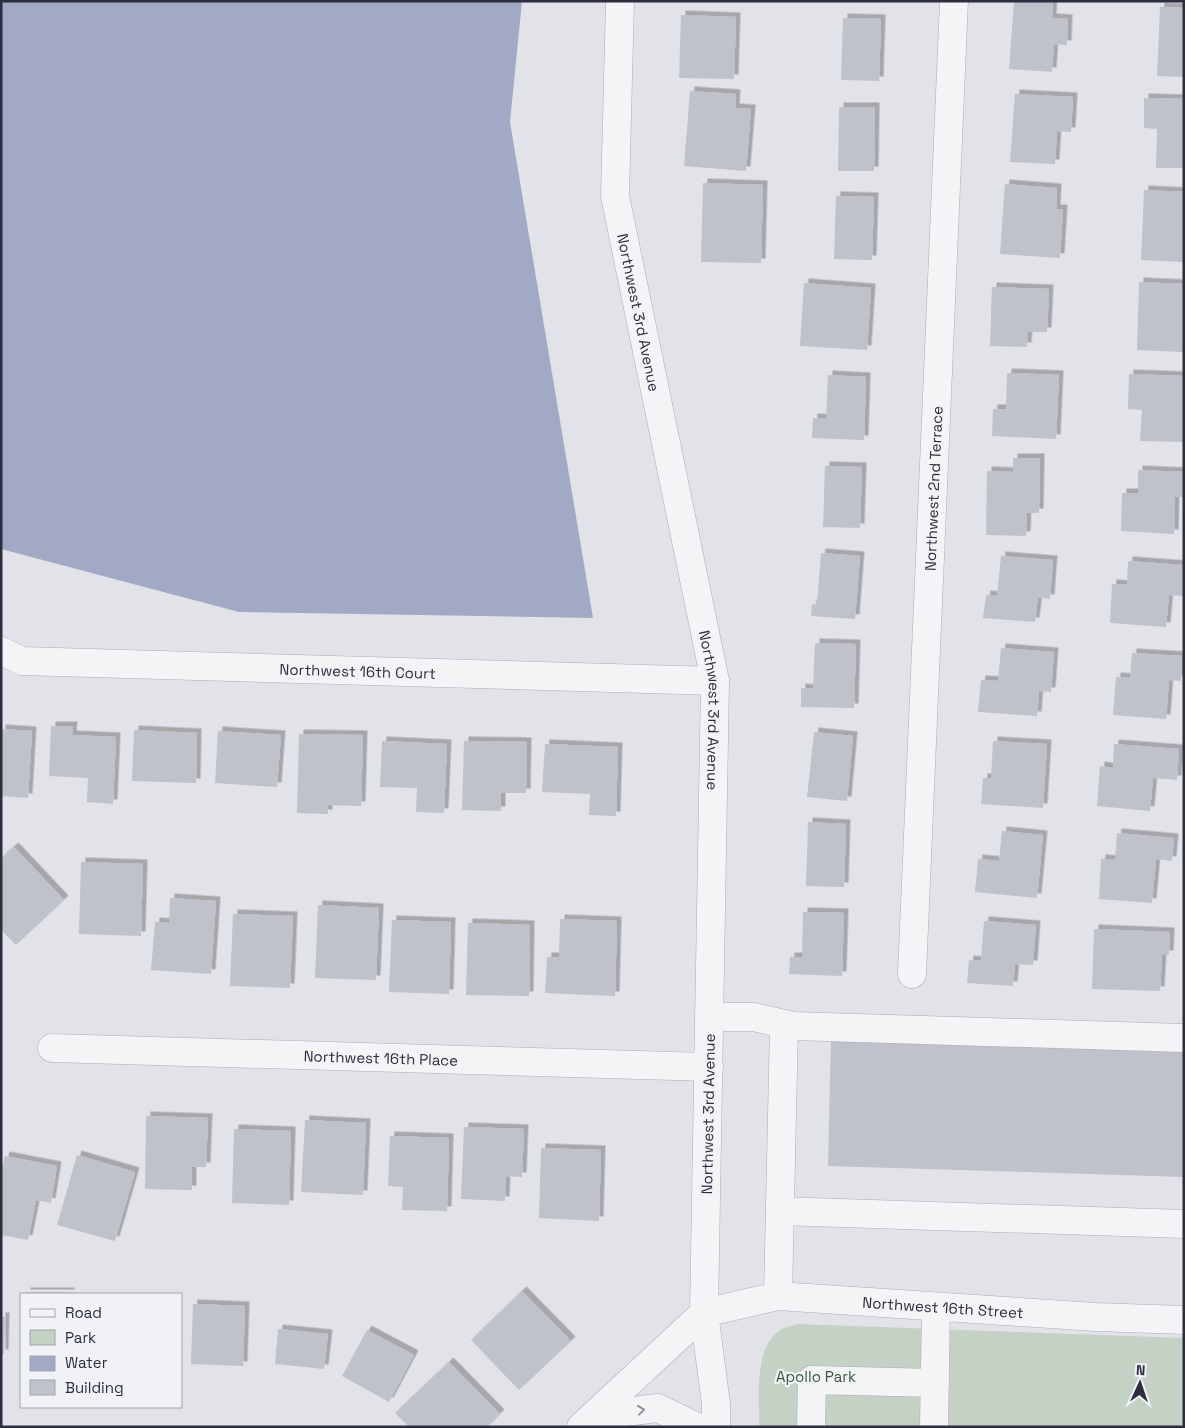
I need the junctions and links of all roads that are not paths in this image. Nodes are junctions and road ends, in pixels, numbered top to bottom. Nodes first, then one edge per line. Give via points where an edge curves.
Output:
1 (620, 1) edge
2 (954, 1) edge
3 (1, 651) edge
4 (715, 681) junction
5 (912, 974) dead end
6 (710, 1016) junction
7 (784, 1026) junction
8 (1184, 1038) edge
9 (52, 1048) dead end
10 (709, 1067) junction
11 (780, 1211) junction
12 (1184, 1224) edge
13 (778, 1296) junction
14 (936, 1307) junction
15 (704, 1313) junction
16 (1184, 1320) edge
17 (935, 1383) junction
18 (587, 1421) edge
19 (697, 1427) edge
20 (716, 1427) edge
21 (810, 1427) edge
22 (934, 1427) edge

1 - 4 street, Northwest 3rd Avenue via 615,196
2 - 5 street, Northwest 2nd Terrace
3 - 4 street, Northwest 16th Court via 22,661
4 - 6 street, Northwest 3rd Avenue
6 - 7 street via 754,1018
6 - 10 street, Northwest 3rd Avenue
7 - 8 street
7 - 11 street
9 - 10 street, Northwest 16th Place
10 - 15 street, Northwest 3rd Avenue
11 - 12 street
11 - 13 street
13 - 14 street, Northwest 16th Street
13 - 15 street, Northwest 16th Street
14 - 16 street, Northwest 16th Street
14 - 17 street
15 - 18 street
15 - 20 street, Northwest 3rd Avenue
17 - 21 street via 812,1380
17 - 22 street
18 -> 19 street via 658,1408

